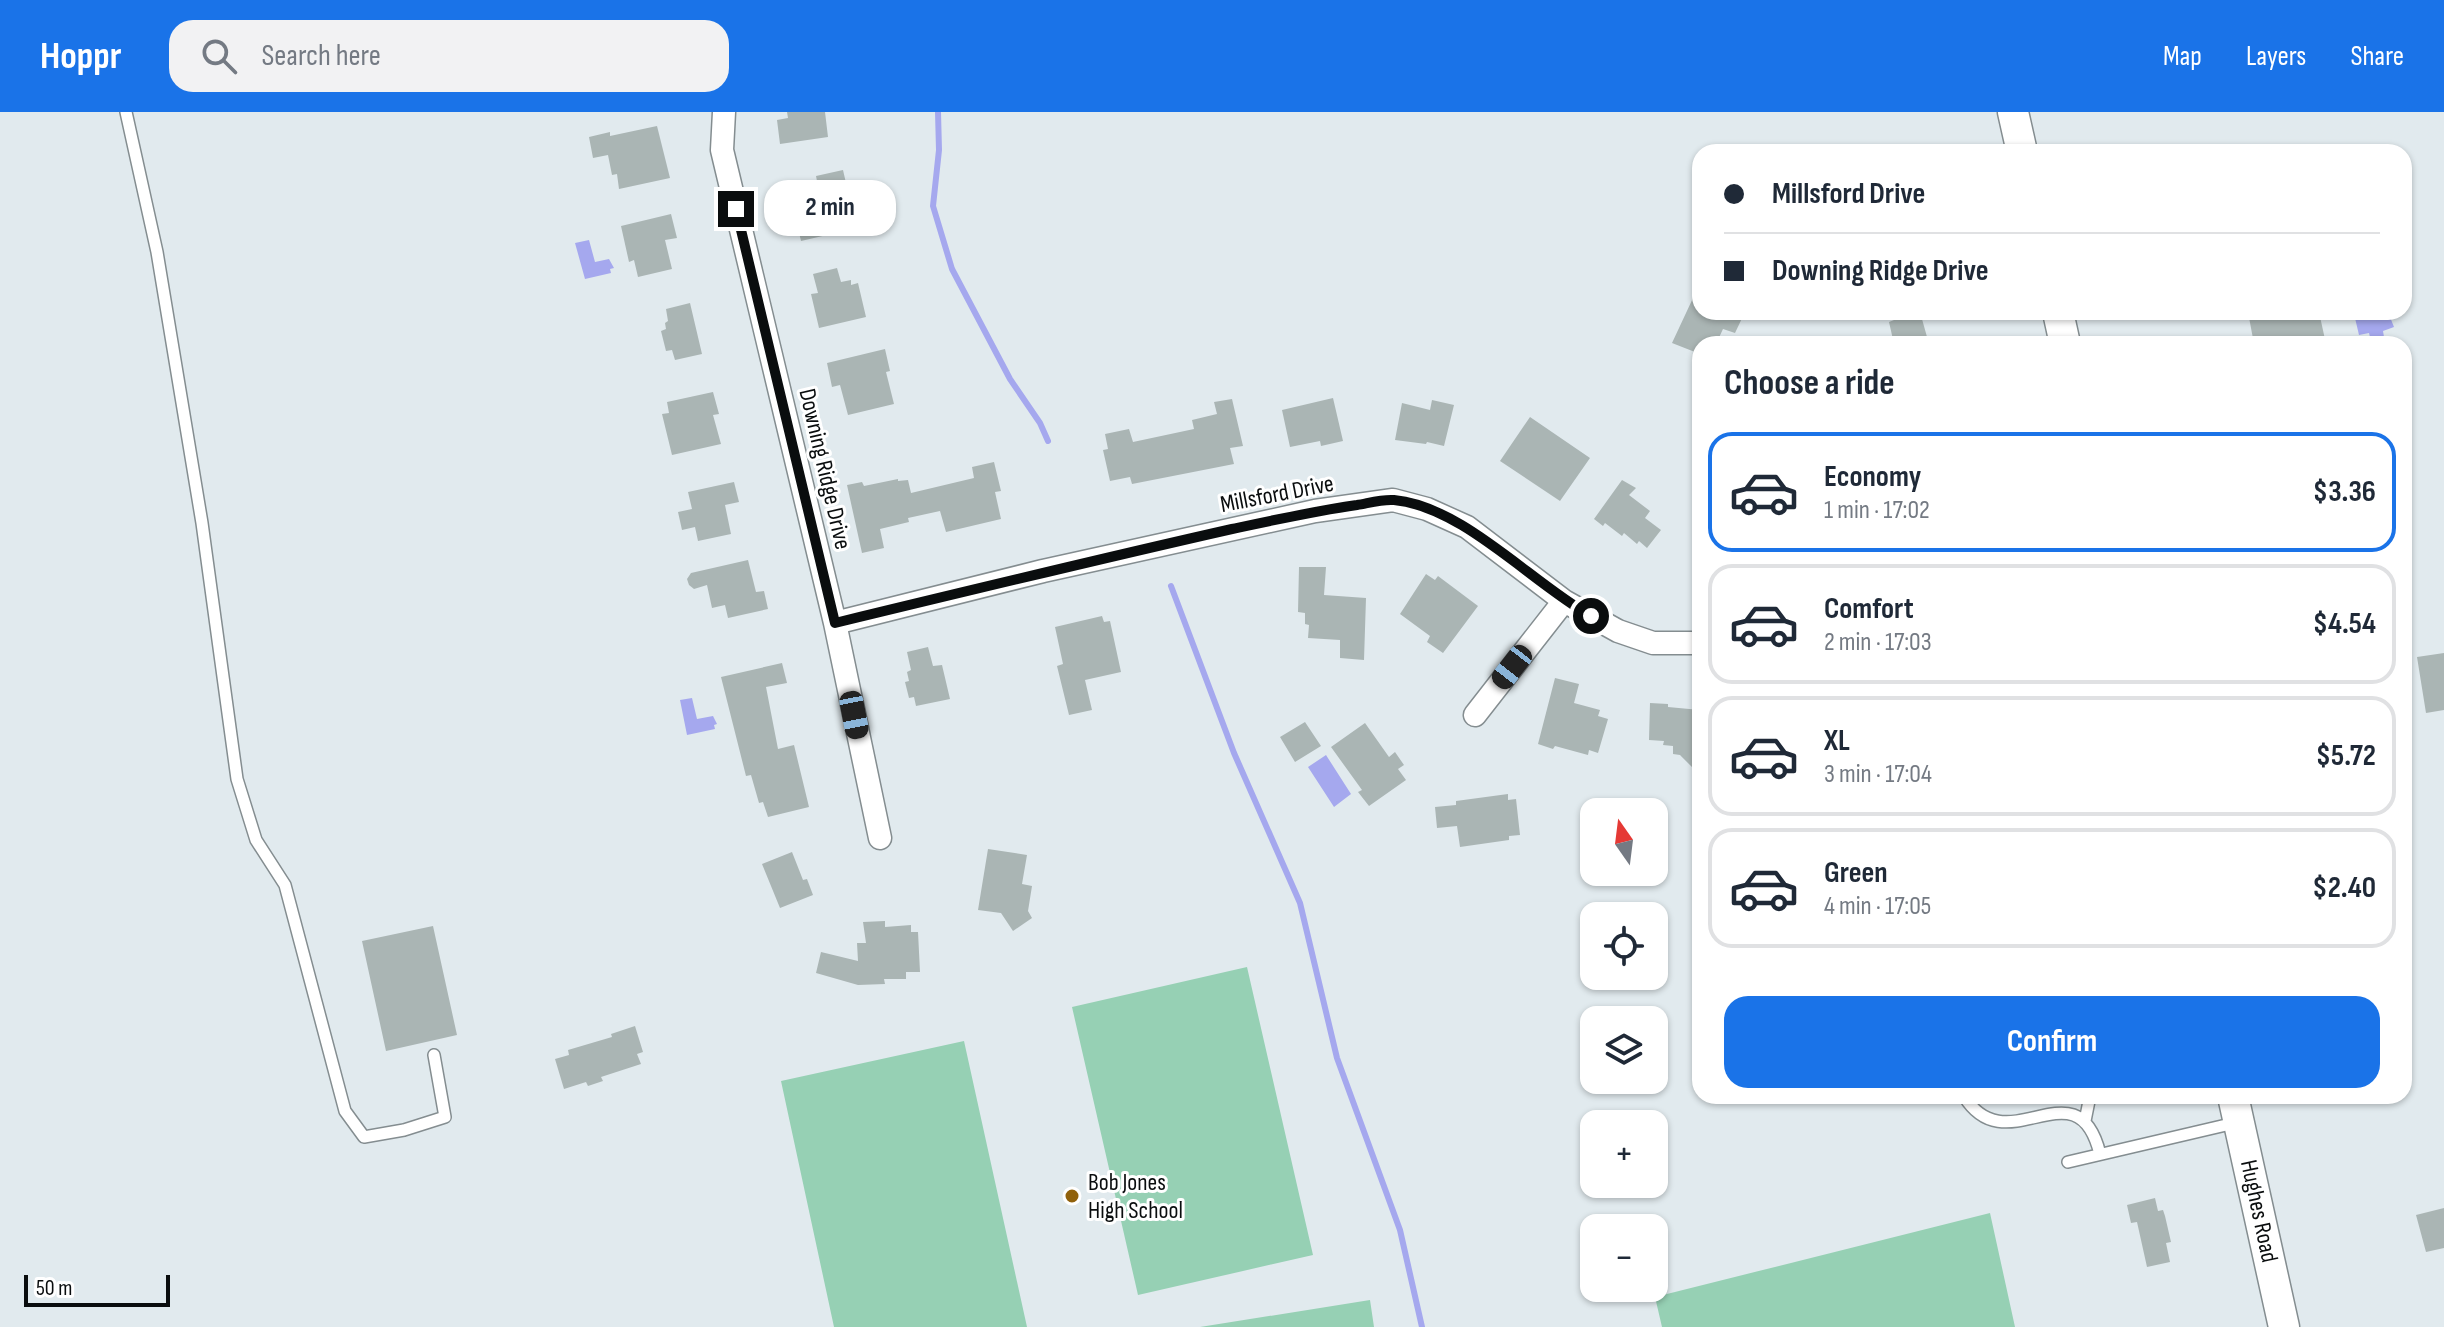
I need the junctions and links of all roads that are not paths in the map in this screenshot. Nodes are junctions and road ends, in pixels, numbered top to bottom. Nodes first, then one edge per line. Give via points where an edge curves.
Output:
1 (126, 112) edge
2 (724, 112) edge
3 (2013, 112) edge
4 (2020, 144) edge
5 (1564, 601) junction
6 (835, 623) junction
7 (1692, 643) edge
8 (1475, 715) dead end
9 (880, 838) dead end
10 (434, 1055) dead end
11 (1970, 1104) edge
12 (2088, 1104) edge
13 (2236, 1109) edge
14 (2085, 1121) junction
15 (2100, 1154) junction
16 (2068, 1162) dead end
17 (2284, 1327) edge

1 - 10 lane via 157,252 200,508 237,779 256,840 285,885 345,1111 364,1137 445,1117
2 - 6 street, Downing Ridge Drive via 722,150
3 - 4 main road
5 - 6 street, Millsford Drive via 1467,527 1393,500 1300,514
5 - 7 street, Millsford Drive via 1618,631 1653,643
5 - 8 street
6 - 9 street, Downing Ridge Drive
11 - 14 lane via 2006,1123 2054,1112
12 - 14 lane
13 - 15 lane
13 - 17 main road, Hughes Road
14 - 15 lane
15 - 16 lane

